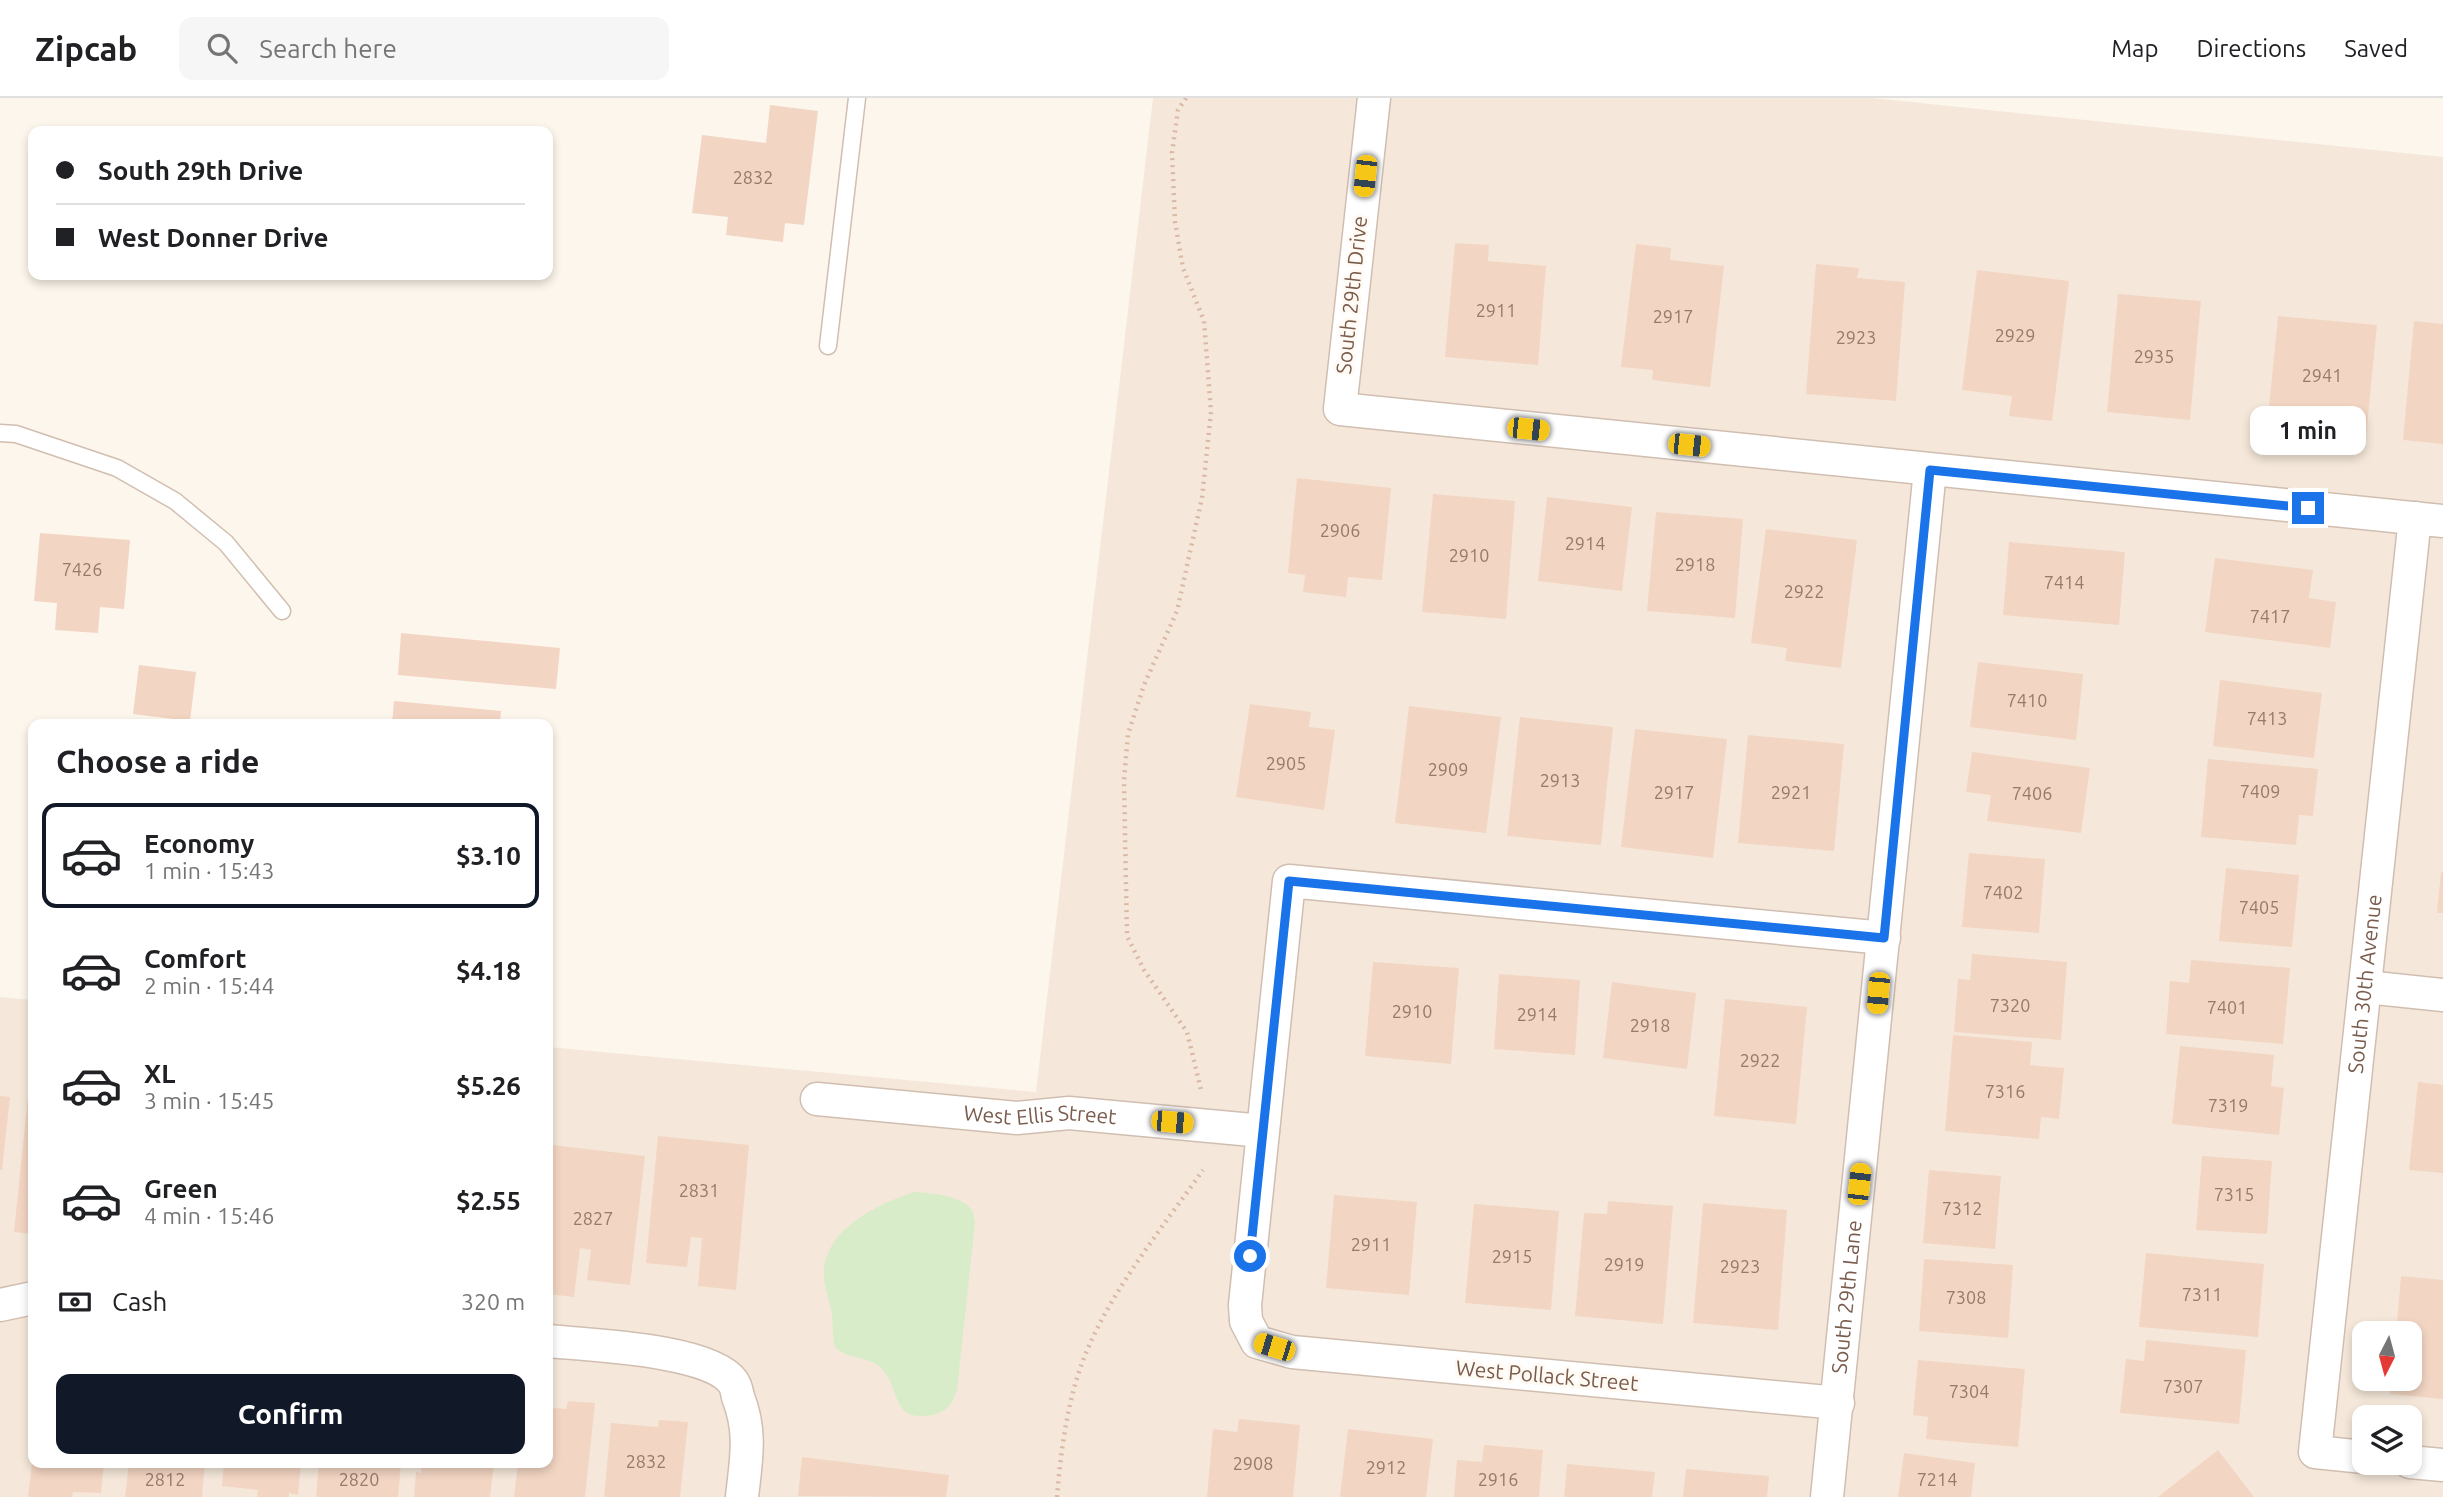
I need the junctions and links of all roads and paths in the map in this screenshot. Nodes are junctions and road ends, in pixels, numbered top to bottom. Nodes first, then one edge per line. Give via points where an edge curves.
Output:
1 (857, 98) edge
2 (1186, 98) edge
3 (1374, 98) edge
4 (828, 346) dead end
5 (0, 433) edge
6 (1930, 470) junction
7 (2429, 520) edge
8 (282, 611) dead end
9 (1884, 938) junction
10 (2366, 987) junction
11 (2443, 995) edge
12 (1201, 1090) dead end
13 (817, 1099) dead end
14 (1263, 1131) junction
15 (1203, 1170) dead end
16 (28, 1299) edge
17 (0, 1305) edge
18 (553, 1341) edge
19 (1838, 1403) junction
20 (2352, 1456) edge
21 (2422, 1463) edge
22 (2443, 1465) edge
23 (742, 1497) edge
24 (1057, 1497) edge
25 (1827, 1497) edge

1 - 4 lane
2 - 12 path via 1178,110 1172,153 1175,222 1183,268 1204,321 1211,412 1202,498 1177,611 1128,734 1125,806 1127,936 1144,970 1187,1032
3 - 6 street, South 29th Drive via 1340,409
5 - 8 lane via 16,434 117,468 175,501 226,542
6 - 7 street
6 - 9 street, South 29th Lane
7 - 10 street, South 30th Avenue
9 - 14 street via 1289,881
9 - 19 street, South 29th Lane
10 - 11 street
10 - 20 street, South 30th Avenue via 2315,1452
13 - 14 street, West Ellis Street via 1017,1118 1069,1113
14 - 19 street, West Pollack Street via 1245,1305 1246,1321 1257,1342 1292,1352
15 - 24 path via 1100,1323 1078,1375
16 - 17 street
18 - 23 street via 650,1350 705,1363 733,1381 746,1418
19 - 25 street, South 29th Lane
21 - 22 street

